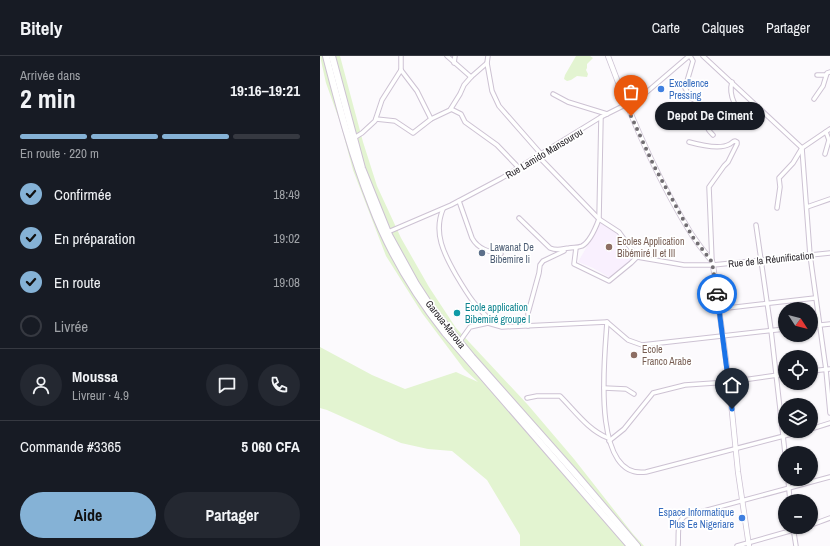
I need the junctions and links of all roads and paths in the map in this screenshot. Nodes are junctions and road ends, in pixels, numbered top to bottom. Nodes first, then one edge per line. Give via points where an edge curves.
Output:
1 (326, 56) edge
2 (332, 56) edge
3 (401, 56) edge
4 (447, 56) edge
5 (455, 56) edge
6 (488, 56) edge
7 (608, 56) edge
8 (689, 56) edge
9 (702, 56) edge
10 (454, 63) junction
11 (487, 63) junction
12 (402, 70) junction
13 (830, 72) edge
14 (817, 75) dead end
15 (826, 75) junction
16 (471, 77) junction
17 (732, 82) junction
18 (553, 94) dead end
19 (814, 99) dead end
20 (626, 104) junction
21 (451, 109) junction
22 (607, 114) junction
23 (602, 117) junction
24 (376, 119) junction
25 (431, 119) junction
26 (749, 125) dead end
27 (830, 129) edge
28 (826, 132) junction
29 (713, 135) dead end
30 (354, 138) junction
31 (689, 142) dead end
32 (802, 148) junction
33 (825, 154) dead end
34 (540, 156) junction
35 (520, 168) junction
36 (830, 199) edge
37 (459, 201) junction
38 (807, 207) junction
39 (777, 208) dead end
40 (443, 209) junction
41 (519, 218) dead end
42 (599, 219) junction
43 (756, 225) dead end
44 (388, 232) junction
45 (570, 248) junction
46 (576, 248) junction
47 (830, 253) edge
48 (501, 254) dead end
49 (810, 255) junction
50 (637, 257) junction
51 (760, 261) junction
52 (712, 263) junction
53 (816, 298) junction
54 (766, 303) junction
55 (719, 309) junction
56 (607, 322) junction
57 (830, 324) edge
58 (820, 325) junction
59 (497, 326) junction
60 (528, 326) junction
61 (778, 329) edge
62 (770, 330) junction
63 (723, 337) junction
64 (460, 341) junction
65 (828, 369) edge
66 (818, 370) edge
67 (776, 375) junction
68 (729, 382) junction
69 (604, 388) junction
70 (634, 394) dead end
71 (526, 398) dead end
72 (779, 398) edge
73 (830, 413) edge
74 (830, 423) edge
75 (818, 427) edge
76 (780, 438) edge
77 (609, 440) junction
78 (736, 448) junction
79 (830, 476) edge
80 (789, 488) junction
81 (789, 494) edge
82 (742, 501) junction
83 (830, 518) edge
84 (818, 522) edge
85 (778, 534) edge
86 (794, 534) edge
87 (748, 544) edge
88 (630, 546) edge
89 (638, 546) edge
90 (678, 546) edge
91 (737, 546) edge
92 (796, 546) edge

1 - 88 highway, Garoua-Maroua via 351,147 371,205 412,287 445,333
2 - 30 highway, Garoua-Maroua
3 - 12 street
4 - 10 street
5 - 10 street
6 - 11 street
7 - 20 street
8 - 20 street, Rue Lamido Mansourou via 641,97
8 - 29 street via 693,62 685,88 691,98 699,103 708,131
9 - 17 street
10 - 16 street
11 - 16 street
11 - 34 street via 492,91 499,106
12 - 24 street via 382,100
12 - 25 street via 417,91
13 - 15 street
14 - 15 street
15 - 19 street via 823,86
16 - 21 street via 462,87
17 - 26 street via 733,101
17 - 32 street
18 - 22 street
20 - 22 street, Rue Lamido Mansourou
20 - 52 street via 654,166 692,236
21 - 25 street
21 - 35 street via 461,114 465,122
22 - 23 street, Rue Lamido Mansourou
23 - 34 street, Rue Lamido Mansourou
23 - 42 street
24 - 25 street via 398,122 412,133
24 - 30 street via 374,124
27 - 28 street
28 - 32 street
28 - 33 street via 829,140
30 - 44 highway, Garoua-Maroua via 362,168
31 - 52 street via 717,147 737,142 728,162 709,187
32 - 38 street
32 - 39 street via 794,163 779,178
34 - 35 street, Rue Lamido Mansourou
34 - 42 street
35 - 37 street, Rue Lamido Mansourou
36 - 38 street
37 - 40 street, Rue Lamido Mansourou
37 - 48 street via 475,243 490,252
38 - 49 street
40 - 44 street, Rue Lamido Mansourou
40 - 59 street via 440,215 439,238 443,252 471,301
41 - 45 street via 550,248
42 - 46 street via 588,241
42 - 50 street via 619,232
43 - 51 street
44 - 64 highway, Garoua-Maroua via 431,307
45 - 46 street
45 - 60 street via 543,261 540,265 528,313
46 - 50 street via 574,264 609,281
47 - 49 street, Rue de la Réunification
49 - 51 street, Rue de la Réunification
49 - 53 street
50 - 52 street, Rue de la Réunification via 684,265
51 - 52 street, Rue de la Réunification
51 - 54 street
52 - 55 street
53 - 54 street
53 - 58 street
54 - 55 street
54 - 62 street
55 - 63 street
56 - 60 street
56 - 63 street via 628,340 639,345
56 - 69 street
57 - 58 street
58 - 65 street
59 - 60 street
59 - 64 street via 488,324 470,327
61 - 62 street
62 - 63 street
62 - 67 street
63 - 68 street
64 - 89 highway, Garoua-Maroua
65 - 66 street
65 - 73 street
67 - 68 street
67 - 72 street
68 - 77 street via 685,385 653,393 628,425
68 - 78 street
69 - 70 street via 626,389
69 - 77 street
71 - 77 street via 560,396 588,426
74 - 75 street
76 - 78 street
77 - 78 street via 615,457 628,469 640,473
78 - 82 street
79 - 80 street
80 - 81 street
80 - 82 street
82 - 87 street
82 - 90 street via 681,519
83 - 84 street
85 - 87 street
86 - 92 street
87 - 91 street

